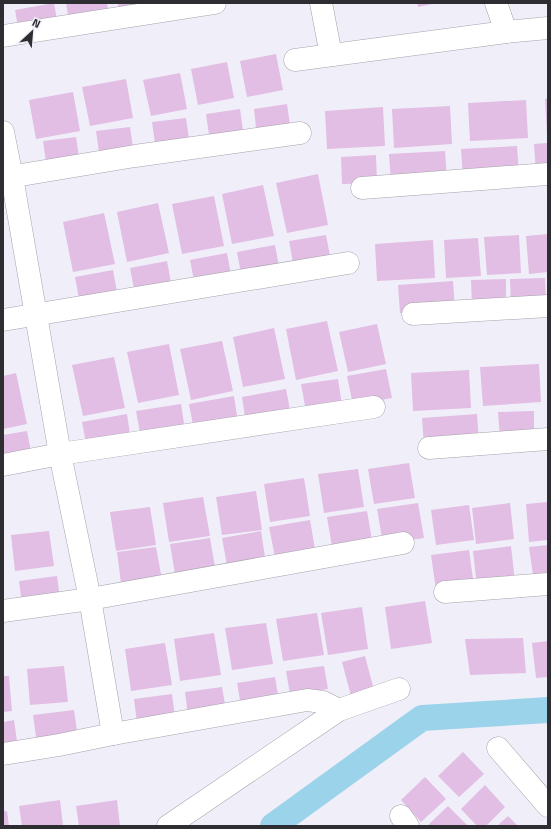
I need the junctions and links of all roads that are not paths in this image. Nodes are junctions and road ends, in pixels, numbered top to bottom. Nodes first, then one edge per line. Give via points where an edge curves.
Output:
1 (215, 3) edge
2 (321, 3) edge
3 (496, 3) edge
4 (548, 28) edge
5 (506, 32) junction
6 (3, 36) edge
7 (331, 55) junction
8 (295, 60) dead end
9 (3, 132) edge
10 (300, 133) dead end
11 (548, 174) edge
12 (8, 178) edge
13 (362, 188) dead end
14 (348, 263) dead end
15 (548, 306) edge
16 (36, 314) junction
17 (413, 314) dead end
18 (3, 320) edge
19 (374, 406) dead end
20 (548, 440) edge
21 (429, 448) dead end
22 (60, 454) junction
23 (3, 465) edge
24 (403, 543) dead end
25 (548, 584) edge
26 (445, 592) dead end
27 (90, 599) junction
28 (3, 611) edge
29 (399, 689) dead end
30 (339, 710) junction
31 (112, 734) junction
32 (498, 748) dead end
33 (3, 754) edge
34 (548, 806) edge
35 (168, 826) edge

1 - 6 street
2 - 7 street
3 - 5 street
4 - 5 street
5 - 7 street
7 - 8 street
9 - 12 street
10 - 12 street via 135,156
11 - 13 street
12 - 16 street
14 - 16 street
15 - 17 street
16 - 18 street
16 - 22 street
19 - 22 street
20 - 21 street
22 - 23 street
22 - 27 street
24 - 27 street
25 - 26 street
27 - 28 street
27 - 31 street
29 - 30 street
30 - 31 street via 324,702 307,700
30 - 35 street
31 - 33 street
32 - 34 street

